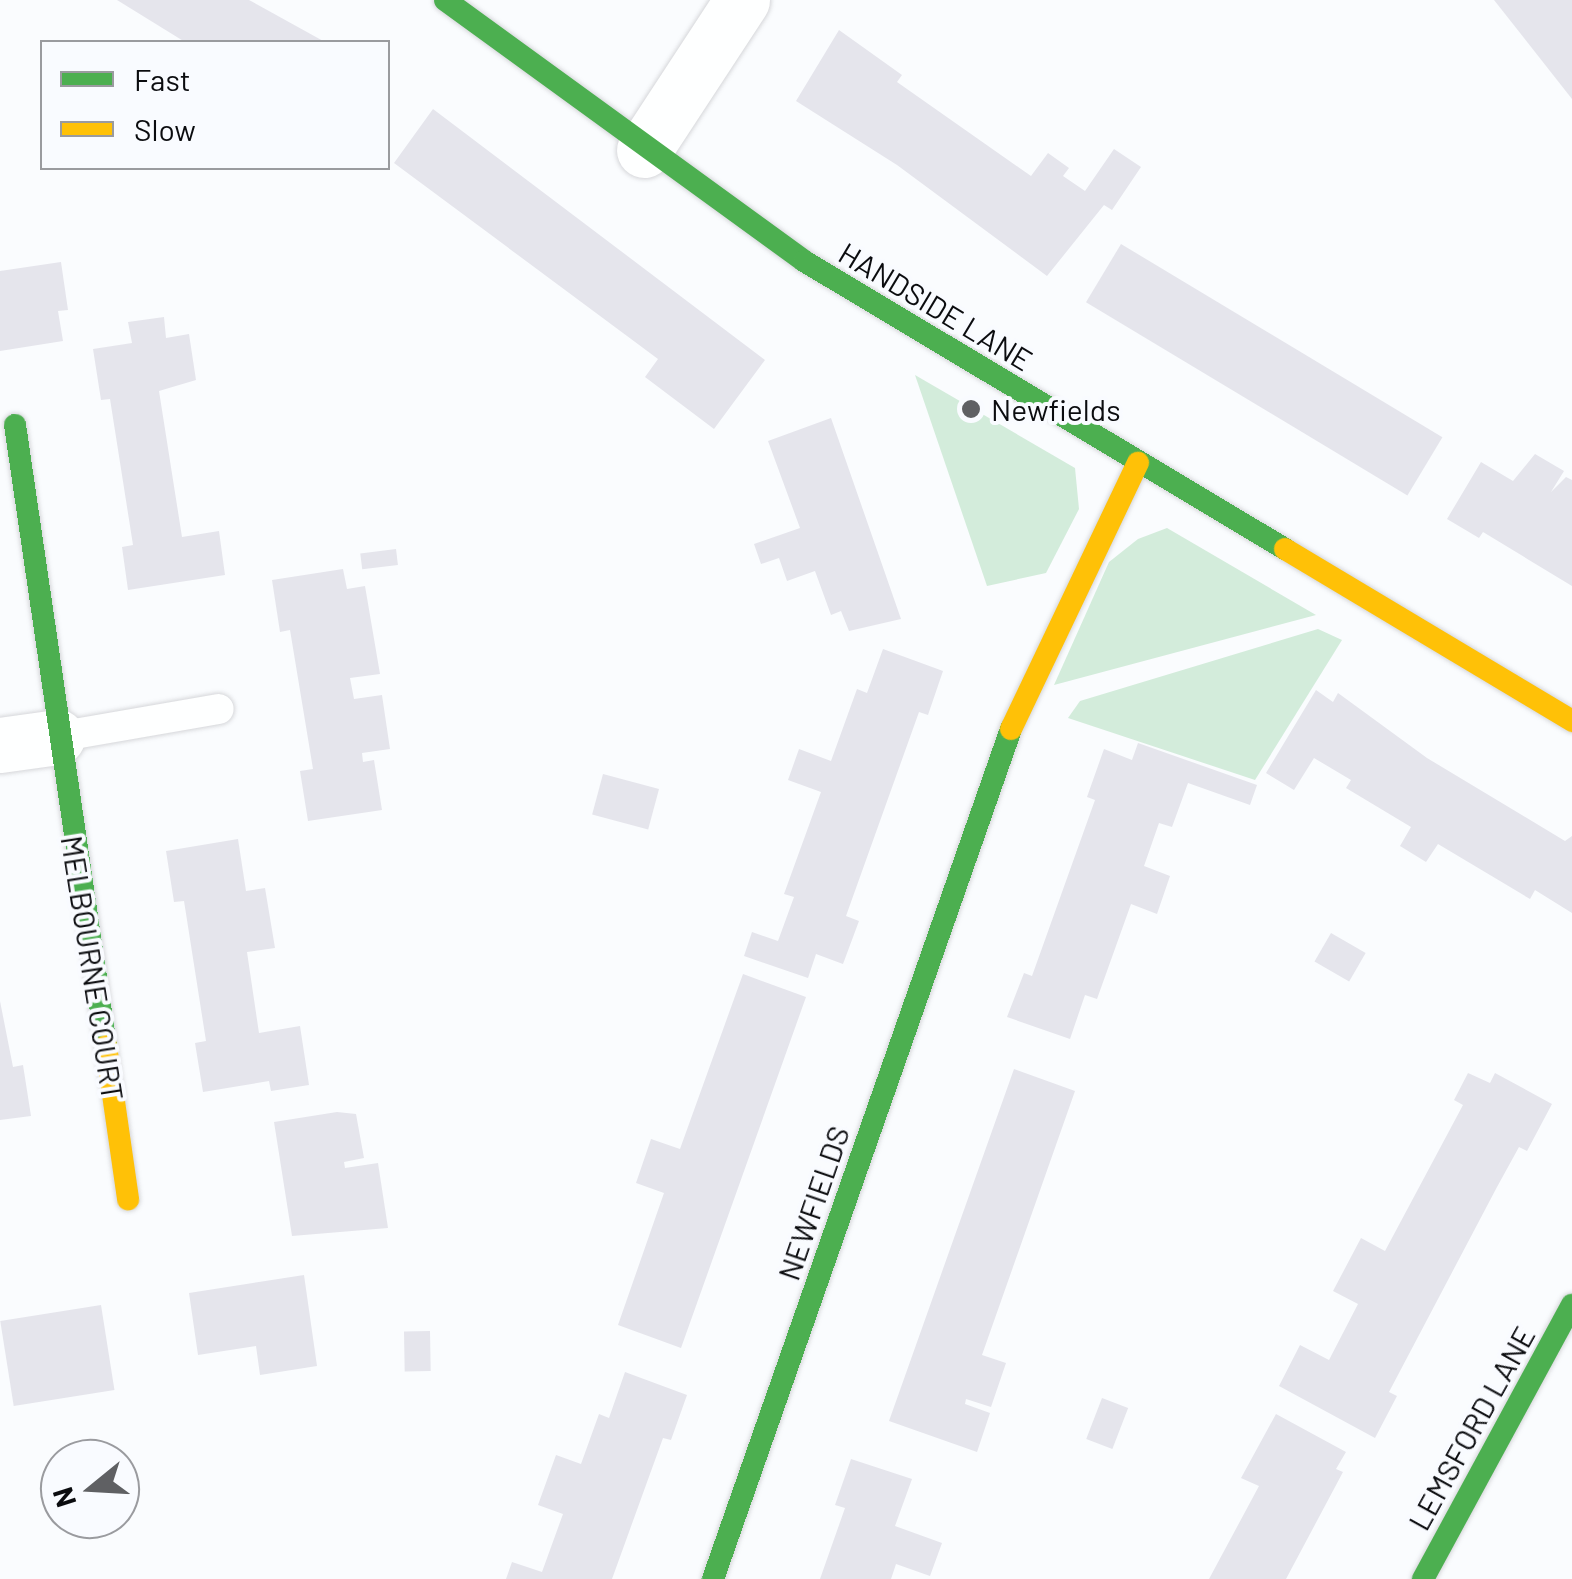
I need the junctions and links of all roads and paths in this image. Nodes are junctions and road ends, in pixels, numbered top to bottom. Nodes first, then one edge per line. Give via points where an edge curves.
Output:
1 (445, 0) edge
2 (742, 0) edge
3 (644, 150) junction
4 (15, 425) dead end
5 (1138, 463) junction
6 (218, 709) dead end
7 (1572, 722) edge
8 (57, 736) junction
9 (0, 744) edge
10 (128, 1200) dead end
11 (1572, 1305) edge
12 (713, 1579) edge
13 (1423, 1579) edge

1 - 3 street, HANDSIDE LANE
2 - 3 street
3 - 5 street, HANDSIDE LANE via 804,261
4 - 8 street, MELBOURNE COURT
5 - 7 street, HANDSIDE LANE
5 - 12 street, NEWFIELDS via 1025,690
6 - 8 lane
8 - 9 street
8 - 10 street, MELBOURNE COURT
11 - 13 street, LEMSFORD LANE

